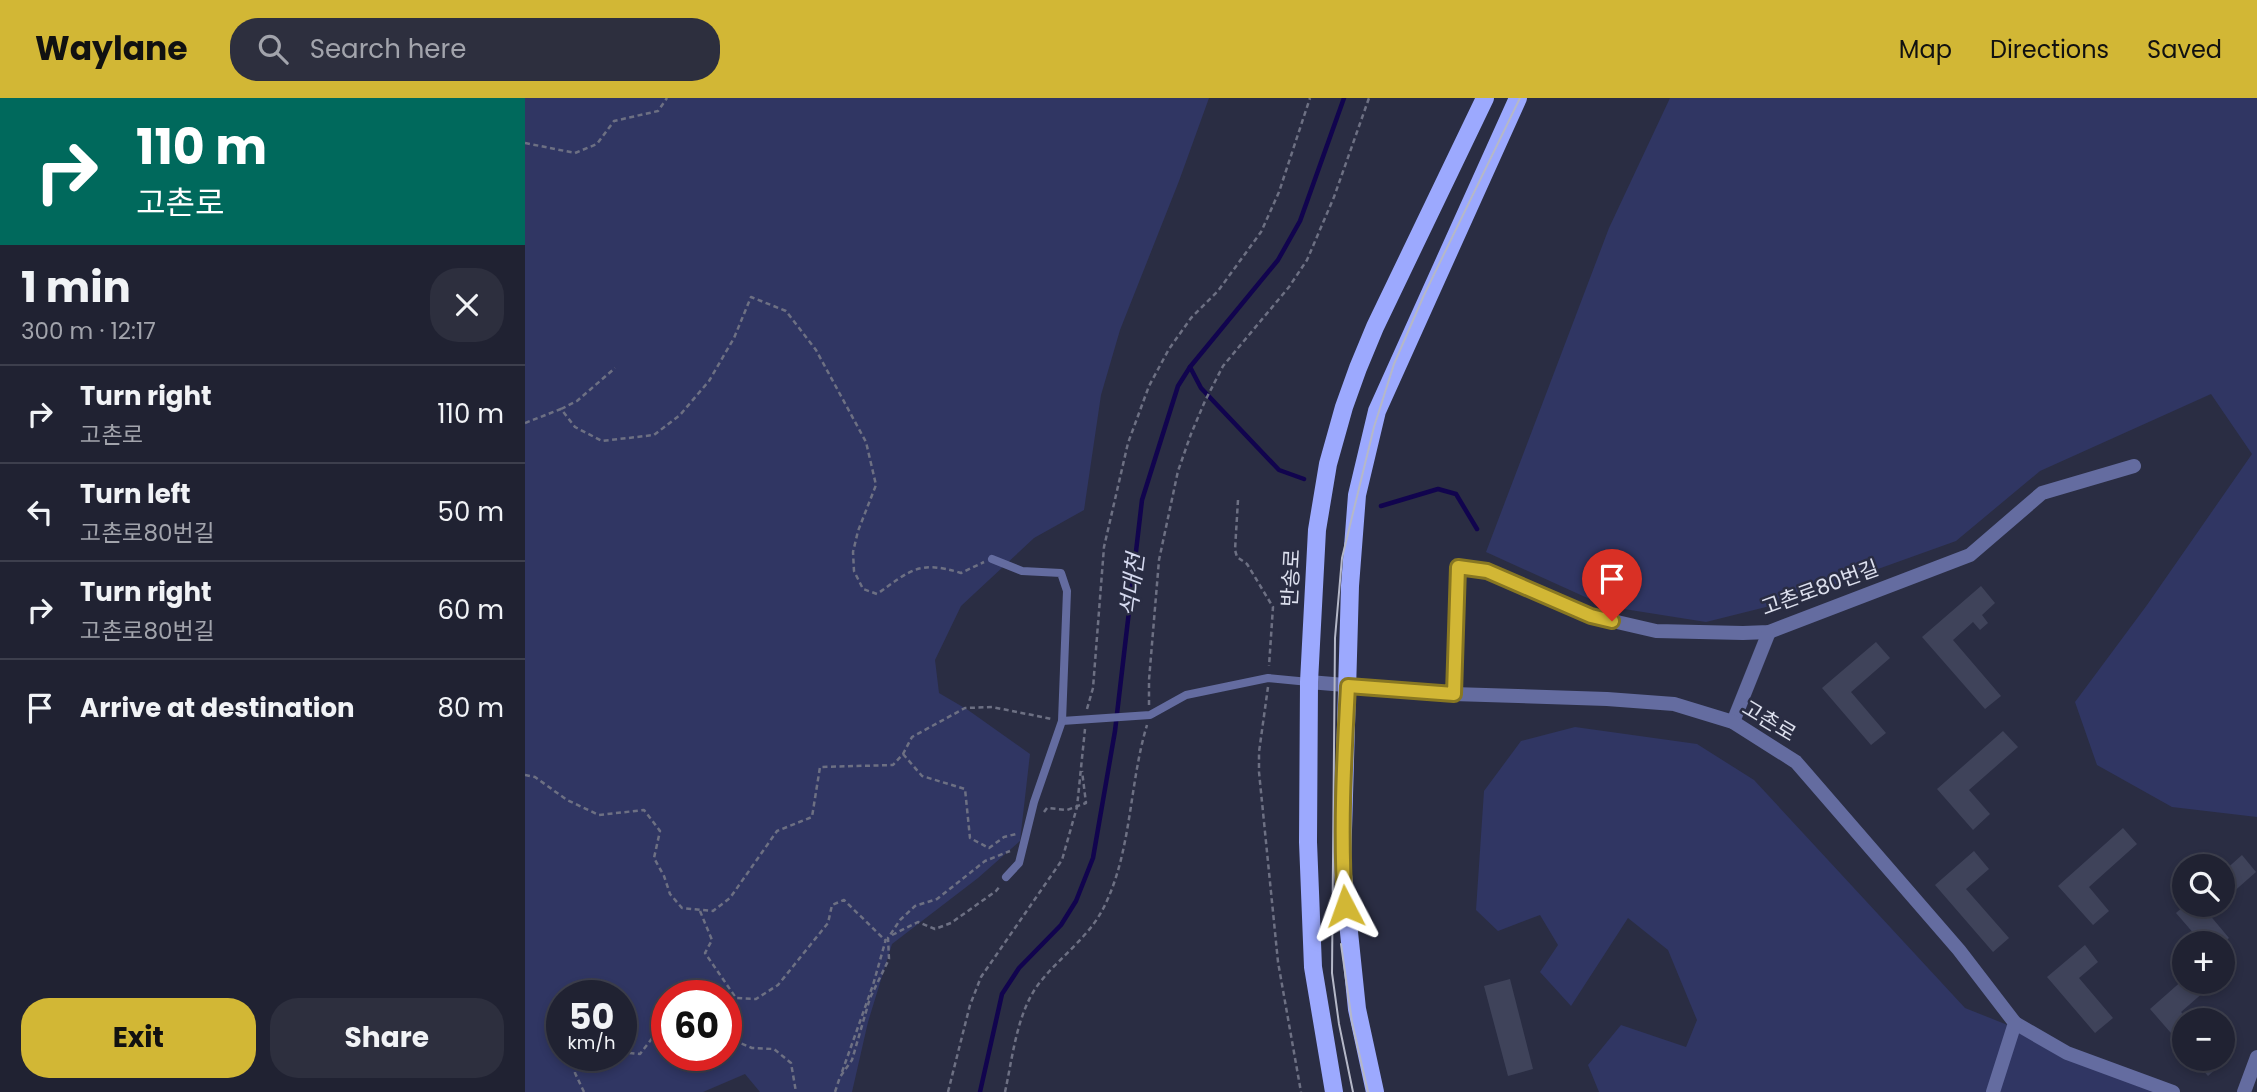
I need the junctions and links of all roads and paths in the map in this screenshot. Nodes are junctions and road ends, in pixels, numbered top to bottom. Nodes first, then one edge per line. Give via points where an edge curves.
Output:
1 (667, 98) edge
2 (1310, 98) edge
3 (1369, 98) edge
4 (1485, 98) edge
5 (1518, 98) edge
6 (525, 143) edge
7 (615, 368) dead end
8 (561, 409) junction
9 (525, 423) edge
10 (2134, 466) dead end
11 (1238, 500) dead end
12 (992, 559) joint
13 (1769, 632) junction
14 (1268, 678) junction
15 (1309, 682) junction
16 (1348, 686) junction
17 (1454, 694) junction
18 (1145, 716) junction
19 (1062, 721) junction
20 (1088, 721) junction
21 (1733, 722) junction
22 (903, 754) junction
23 (525, 775) edge
24 (1039, 819) dead end
25 (1027, 832) junction
26 (1014, 848) dead end
27 (1006, 877) joint
28 (700, 910) junction
29 (887, 939) junction
30 (2015, 1023) junction
31 (651, 1040) edge
32 (742, 1044) edge
33 (637, 1054) edge
34 (2257, 1057) edge
35 (576, 1071) edge
36 (840, 1077) junction
37 (584, 1092) edge
38 (796, 1092) edge
39 (835, 1092) edge
40 (948, 1092) edge
41 (1005, 1092) edge
42 (1301, 1092) edge
43 (1334, 1092) edge
44 (1375, 1092) edge
45 (1993, 1092) edge
46 (2173, 1092) edge
47 (2244, 1092) edge

1 - 6 path via 658,111 614,121 597,144 575,153
2 - 20 path via 1261,232 1169,349 1149,386 1128,443 1104,547
3 - 18 path via 1307,260 1223,366 1178,471 1162,540
4 - 15 main road, 반송로 via 1375,327 1344,407 1317,530
5 - 16 main road via 1377,411 1357,495
7 - 8 path
8 - 9 path
8 - 12 path via 575,426 602,441 654,435 680,415 709,381 751,297 786,311 815,350 866,442 876,485 853,552 853,571 863,589 877,594 909,572 936,565 961,573
10 - 13 street, 고촌로80번길 via 2042,493 1970,555
11 - 14 path via 1235,550 1273,607
12 - 19 lane via 1022,571 1062,573 1067,591
13 - 17 street, 고촌로80번길 via 1656,631 1591,616 1487,571 1458,567
13 - 21 street
14 - 15 lane
14 - 18 lane via 1186,695
14 - 42 path via 1259,772 1278,962
15 - 16 street, 고촌로
15 - 43 main road, 반송로 via 1313,967
16 - 17 street, 고촌로
16 - 44 main road via 1342,864 1357,1009
17 - 21 street, 고촌로 via 1674,704
18 - 20 lane
18 - 41 path via 1113,887 1090,927 1032,996 1023,1015
19 - 20 lane
19 - 22 path via 992,707 965,708 912,737
19 - 25 lane
20 - 24 path via 1081,760 1086,803 1067,810 1047,808
20 - 40 path via 1077,807 1062,860 981,977
21 - 30 street, 고촌로 via 1796,762 1959,950
22 - 25 path via 922,776 965,789 970,838 989,848 1004,837
22 - 28 path via 893,765 820,767 812,817 777,831 730,898 713,911
23 - 28 path via 535,776 566,800 599,815 644,810 660,831 654,858 670,894 682,908
25 - 27 lane via 1019,863
26 - 29 path via 985,861 937,899 915,906
27 - 29 path via 996,891 951,923 935,929 918,922
28 - 29 path via 712,940 705,953 736,998 755,999 778,985 828,923 832,905 844,901
29 - 36 path
29 - 36 path via 889,959 870,998 852,1060
30 - 45 street
30 - 46 street via 2067,1053
31 - 33 path
32 - 38 path via 774,1049 791,1063
34 - 47 street
35 - 37 path
36 - 39 path

